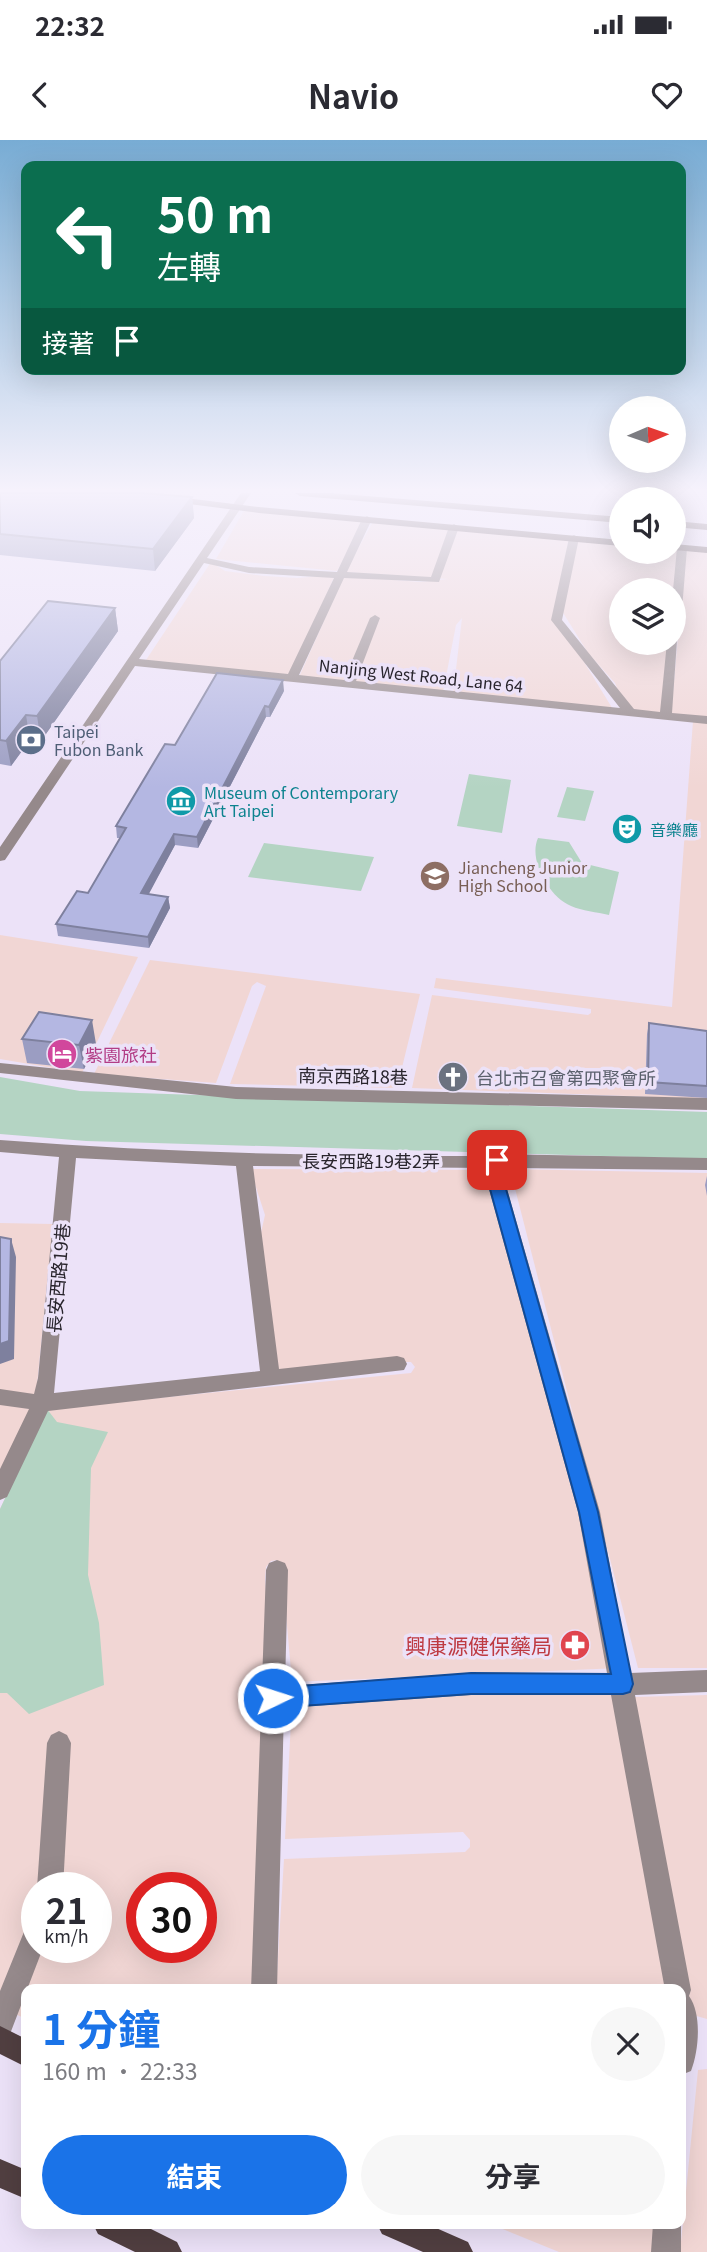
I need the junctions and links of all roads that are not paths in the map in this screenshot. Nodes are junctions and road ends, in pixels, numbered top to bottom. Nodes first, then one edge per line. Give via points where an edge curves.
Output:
1 (180, 592) edge
2 (332, 592) edge
3 (562, 592) edge
4 (375, 618) dead end
5 (672, 655) edge
6 (132, 662) junction
7 (292, 678) junction
8 (349, 684) junction
9 (630, 712) junction
10 (666, 716) junction
11 (707, 720) edge
12 (0, 857) edge
13 (0, 1068) edge
14 (707, 1104) edge
15 (0, 1146) edge
16 (68, 1153) junction
17 (244, 1160) junction
18 (497, 1160) junction
19 (707, 1164) edge
20 (397, 1364) dead end
21 (270, 1377) junction
22 (0, 1397) edge
23 (42, 1404) junction
24 (0, 1491) edge
25 (277, 1570) dead end
26 (707, 1681) edge
27 (623, 1684) junction
28 (273, 1698) junction
29 (59, 1743) dead end
30 (51, 1872) edge
31 (24, 1963) edge
32 (264, 1984) edge
33 (677, 1984) edge
34 (0, 2024) edge
35 (0, 2040) edge
36 (21, 2050) edge
37 (0, 2173) edge
38 (21, 2183) edge
39 (119, 2229) edge
40 (404, 2229) edge
41 (668, 2229) edge
42 (167, 2252) edge
43 (458, 2252) edge
44 (666, 2252) edge

1 - 6 street
2 - 7 street
3 - 9 street via 556,620
4 - 8 street
5 - 10 street
6 - 7 street, Nanjing West Road, Lane 64
6 - 12 street
7 - 8 street, Nanjing West Road, Lane 64
8 - 9 street, Nanjing West Road, Lane 64
9 - 10 street, Nanjing West Road, Lane 64
10 - 11 street, Nanjing West Road, Lane 64
13 - 14 street, 南京西路18巷 via 236,1093
15 - 16 street, 長安西路19巷2弄
16 - 17 street, 長安西路19巷2弄
16 - 23 street, 長安西路19巷
17 - 18 street, 長安西路19巷2弄
17 - 21 street
18 - 19 street, 長安西路19巷2弄
18 - 27 street via 498,1189 589,1512
20 - 21 street
21 - 23 street
22 - 23 street
23 - 24 street, 長安西路19巷
25 - 28 street
26 - 27 street
27 - 28 street via 471,1684
27 - 33 street
28 - 32 street
29 - 30 street
31 - 34 street
35 - 36 main road
37 - 38 main road
39 - 42 main road
40 - 43 main road
41 - 44 street

